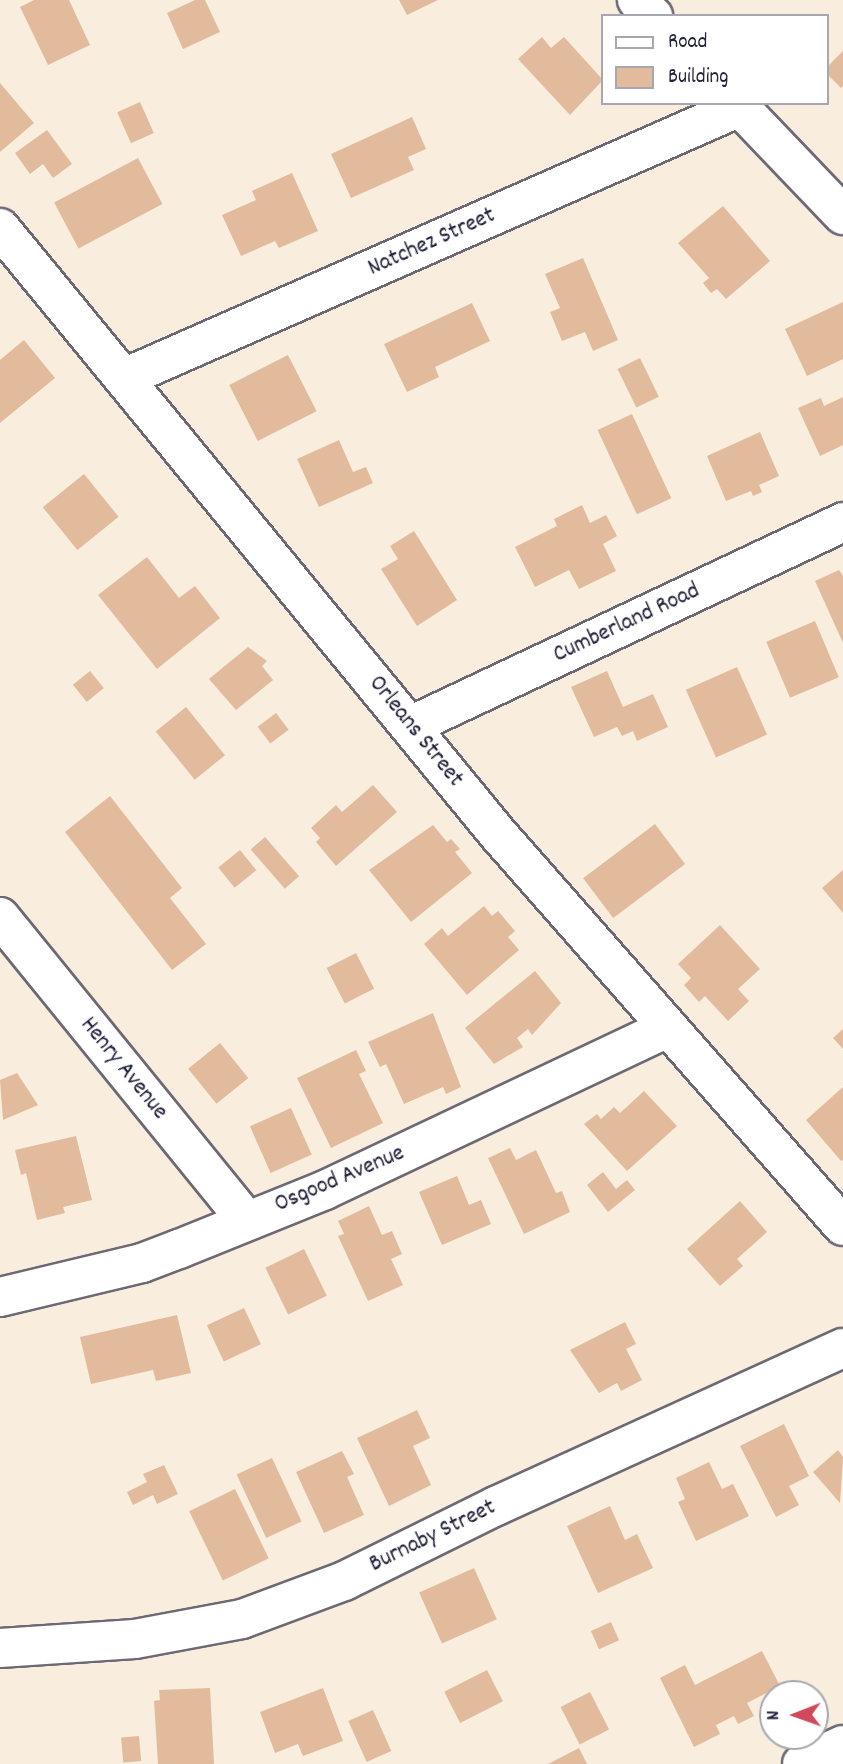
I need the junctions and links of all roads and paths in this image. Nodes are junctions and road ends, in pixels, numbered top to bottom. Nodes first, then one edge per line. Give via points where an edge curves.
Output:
1 (637, 0) edge
2 (651, 14) edge
3 (738, 105) edge
4 (843, 215) edge
5 (0, 228) edge
6 (124, 378) junction
7 (843, 522) edge
8 (410, 726) junction
9 (0, 917) edge
10 (668, 1028) junction
11 (840, 1217) edge
12 (246, 1220) junction
13 (0, 1297) edge
14 (843, 1348) edge
15 (0, 1648) edge
16 (843, 1745) edge
17 (802, 1764) edge

1 - 2 street
3 - 4 street
3 - 6 street, Natchez Street
5 - 6 street, Orleans Street
6 - 8 street, Orleans Street
7 - 8 street, Cumberland Road
8 - 10 street, Orleans Street
9 - 12 street, Henry Avenue
10 - 11 street, Orleans Street
10 - 12 street, Osgood Avenue via 325,1190
12 - 13 street, Osgood Avenue via 142,1263
14 - 15 street, Burnaby Street via 401,1550 344,1581 243,1619 135,1639
16 - 17 street

